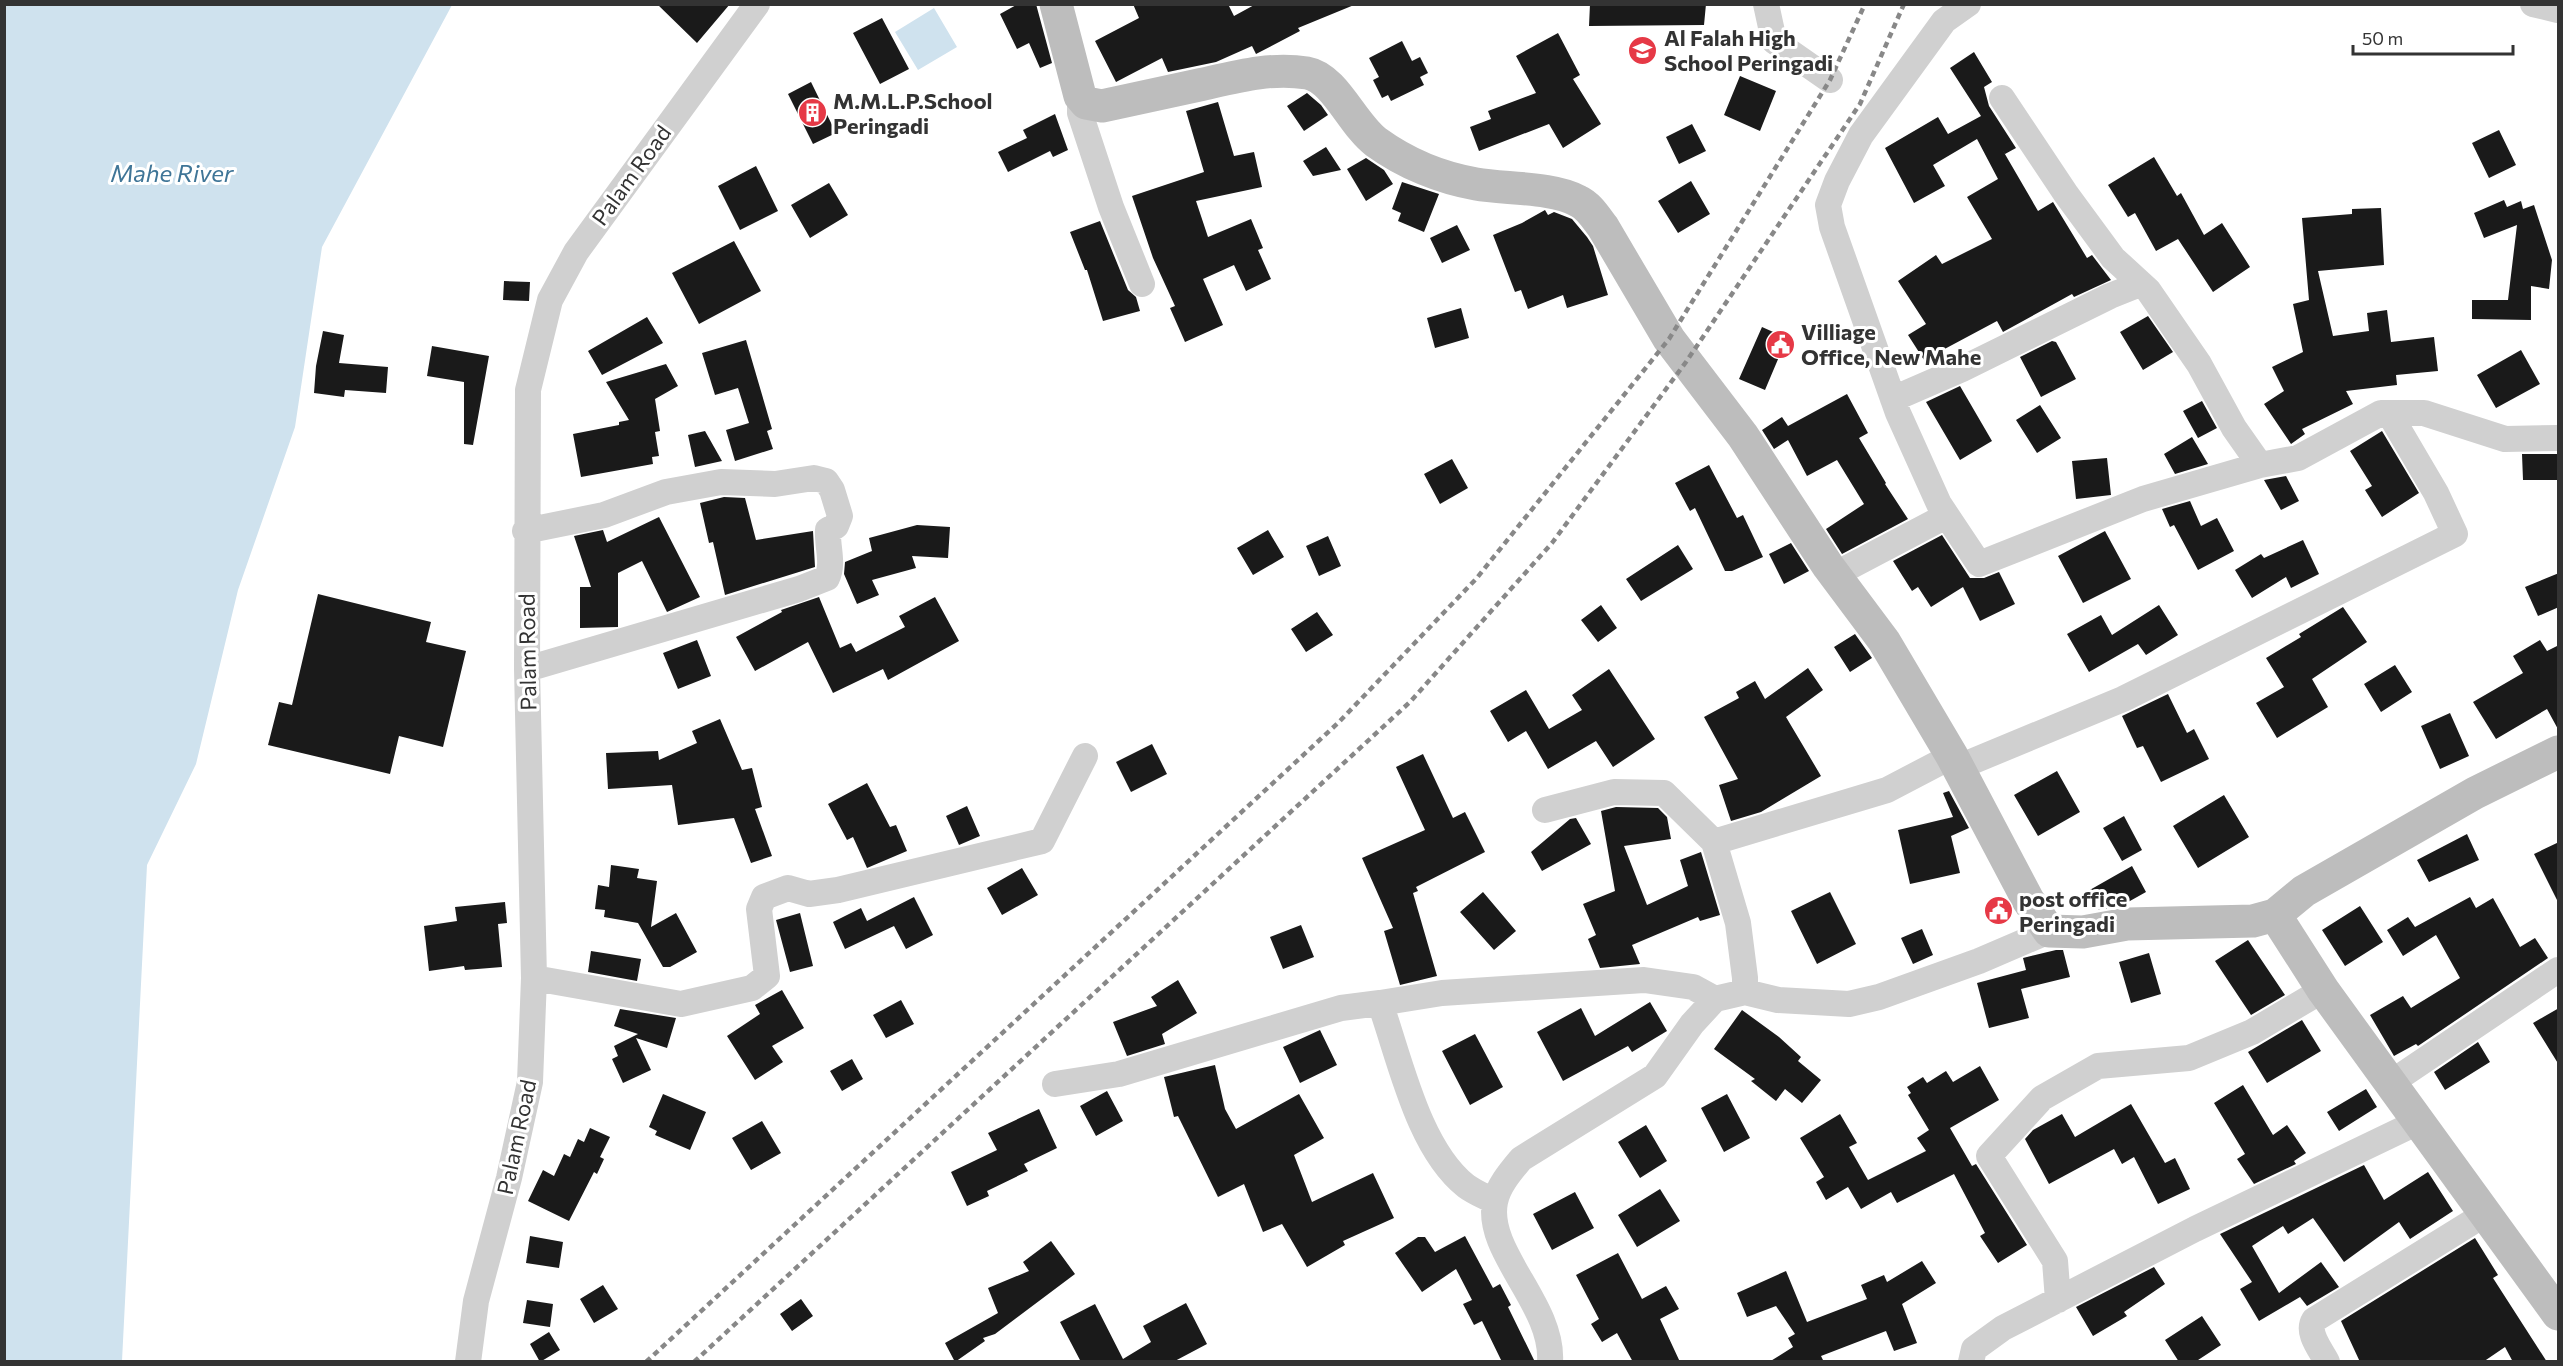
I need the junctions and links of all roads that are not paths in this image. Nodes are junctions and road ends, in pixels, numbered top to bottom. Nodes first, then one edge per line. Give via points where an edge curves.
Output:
1 (757, 4) edge
2 (1056, 4) edge
3 (1766, 4) edge
4 (1968, 4) edge
5 (2533, 4) edge
6 (2559, 10) edge
7 (1830, 80) dead end
8 (1080, 96) junction
9 (2002, 98) dead end
10 (1142, 284) dead end
11 (2140, 284) junction
12 (1893, 399) junction
13 (2389, 413) junction
14 (2559, 438) edge
15 (2260, 465) junction
16 (1946, 516) junction
17 (525, 531) junction
18 (1834, 575) junction
19 (527, 669) junction
20 (2559, 752) edge
21 (1085, 756) dead end
22 (1955, 762) junction
23 (1545, 810) dead end
24 (1714, 842) junction
25 (2275, 915) junction
26 (2049, 931) junction
27 (2559, 970) edge
28 (534, 978) junction
29 (2323, 990) junction
30 (1745, 992) junction
31 (1715, 999) junction
32 (1380, 1003) junction
33 (2392, 1082) junction
34 (1055, 1084) dead end
35 (2418, 1122) junction
36 (1495, 1202) junction
37 (2485, 1214) junction
38 (2058, 1300) junction
39 (2559, 1314) edge
40 (468, 1362) edge
41 (1550, 1362) edge
42 (1971, 1362) edge
43 (2327, 1362) edge

1 - 17 street, Palam Road via 601,216 550,300 528,390
2 - 8 main road
3 - 7 street via 1774,41
4 - 12 street via 1944,21 1861,135 1828,205 1832,228
5 - 6 street
8 - 10 street via 1080,113 1111,207
8 - 18 main road via 1086,103 1102,106 1258,72 1310,74 1326,82 1376,142 1433,173 1474,184 1557,194 1578,201 1603,227 1669,339 1743,436
9 - 11 street via 2113,258
11 - 12 street
11 - 15 street via 2199,363 2234,428
12 - 16 street
13 - 14 street via 2424,413 2505,439
13 - 15 street via 2381,413 2298,459
13 - 22 street via 2455,534 2123,699
15 - 16 street via 2143,499 1979,564
16 - 18 street
17 - 19 street, Palam Road
17 - 19 street via 604,515 666,492 721,482 775,484 814,478 826,481 840,516 836,526 828,530 832,567 828,578
18 - 22 main road via 1884,641
19 - 28 street, Palam Road
20 - 25 main road via 2475,793 2304,891
21 - 28 street via 1042,841 838,890 809,894 788,888 764,897 759,909 767,976 752,988 681,1004
22 - 24 street via 1887,790
22 - 26 main road via 2028,900
23 - 24 street via 1614,792 1664,793
24 - 30 street via 1738,923
25 - 26 main road via 2253,921 2127,924 2083,932
25 - 29 main road
26 - 30 street via 1979,962 1850,1004 1778,1000
27 - 33 street
28 - 40 street, Palam Road via 530,1082 476,1301
29 - 33 main road
29 - 38 street via 2252,1032 2189,1058 2098,1066 2042,1098 1989,1156 2055,1262
30 - 31 street
31 - 32 street via 1693,987 1644,980 1442,993
31 - 36 street via 1655,1076 1521,1159 1505,1179
32 - 34 street via 1341,1008 1119,1074
32 - 36 street via 1411,1097 1436,1152 1466,1186
33 - 35 main road
35 - 37 main road
35 - 38 street
36 - 41 street via 1495,1227 1532,1297 1547,1334
37 - 39 main road
37 - 43 street via 2314,1320 2312,1331
38 - 42 street via 2003,1328 1974,1349

